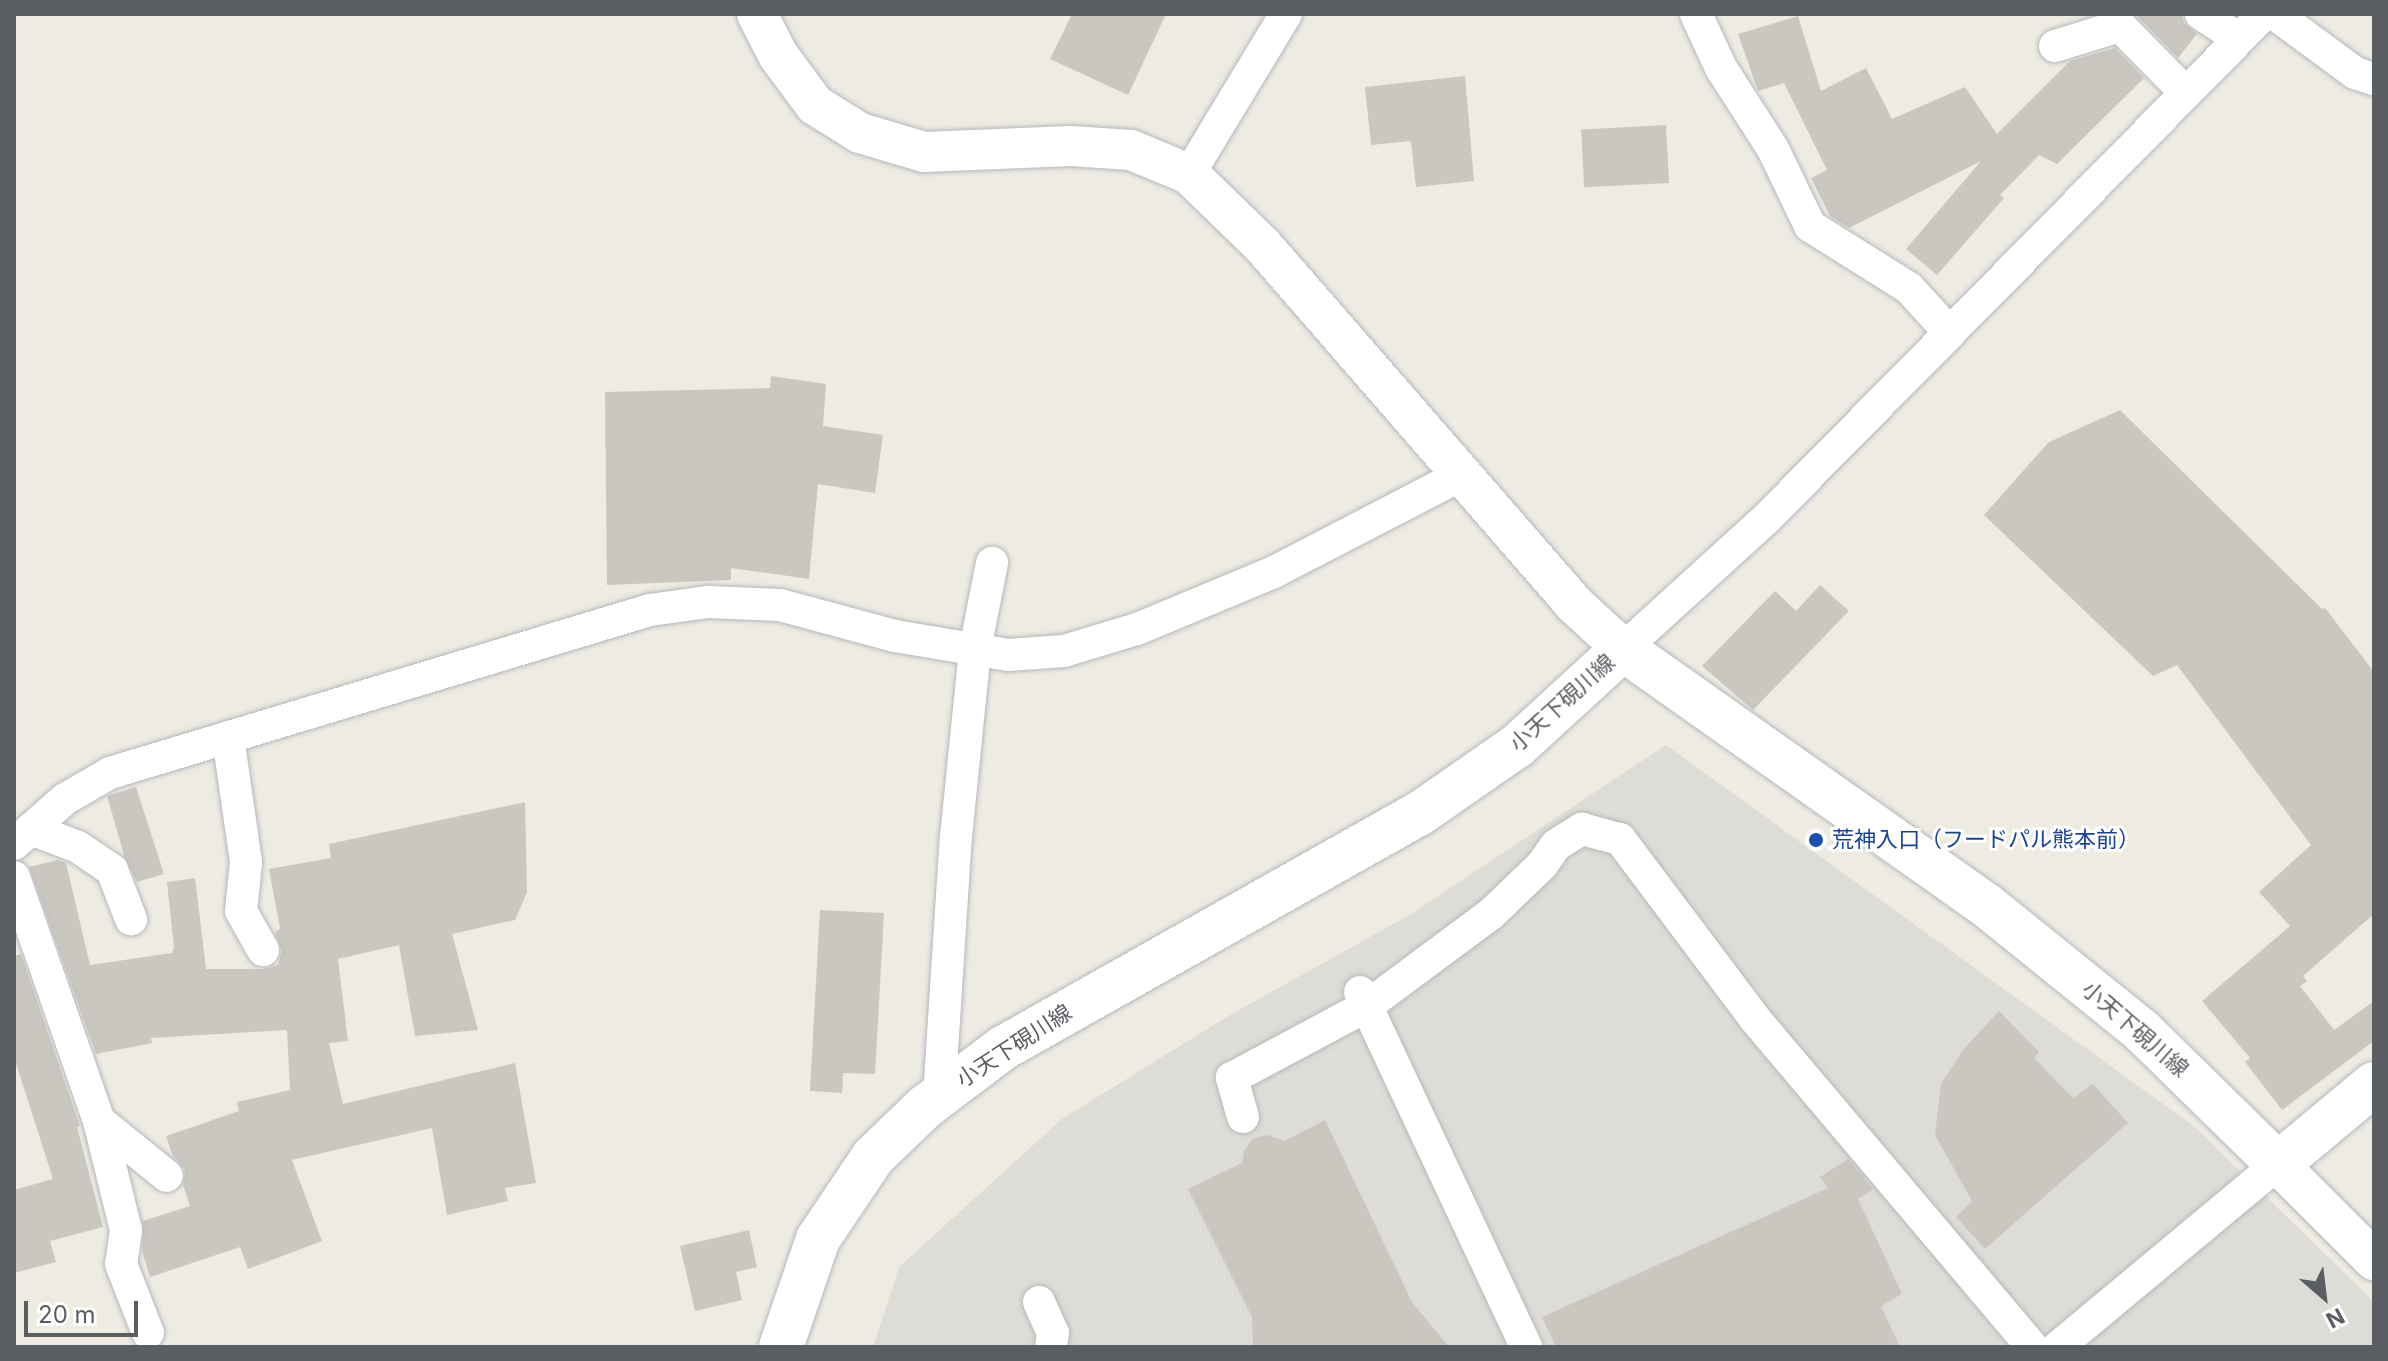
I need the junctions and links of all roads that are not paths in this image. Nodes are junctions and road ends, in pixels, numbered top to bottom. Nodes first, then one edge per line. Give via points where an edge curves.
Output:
1 (757, 14) edge
2 (1286, 14) edge
3 (1696, 14) edge
4 (2201, 14) edge
5 (2264, 14) edge
6 (2275, 14) edge
7 (2239, 39) junction
8 (2055, 46) dead end
9 (2374, 79) edge
10 (2186, 93) junction
11 (1189, 174) junction
12 (1950, 333) junction
13 (1461, 475) junction
14 (992, 563) dead end
15 (975, 649) junction
16 (1623, 649) junction
17 (228, 737) junction
18 (22, 837) edge
19 (14, 877) edge
20 (131, 919) dead end
21 (263, 950) dead end
22 (1363, 999) junction
23 (2374, 1084) edge
24 (939, 1097) junction
25 (1243, 1117) dead end
26 (99, 1121) junction
27 (2278, 1164) junction
28 (167, 1176) dead end
29 (2374, 1260) edge
30 (1039, 1302) dead end
31 (148, 1333) dead end
32 (781, 1347) edge
33 (1051, 1347) edge
34 (1526, 1347) edge
35 (2032, 1347) edge
36 (2058, 1347) edge

1 - 11 street via 778,55 815,105 860,133 924,152 1071,146 1131,150
2 - 11 street
3 - 12 street via 1810,226 1909,288
4 - 7 street
5 - 7 street
6 - 9 street via 2355,73
7 - 10 street
8 - 10 street via 2120,26
10 - 12 street
11 - 13 street via 1263,246
12 - 16 street via 1766,519
13 - 15 street via 1274,572 1137,629 1064,651 1008,655
13 - 16 street via 1573,603
14 - 15 street
15 - 17 street via 895,636 780,605 708,602 650,610
15 - 24 street
16 - 24 main road, 小天下硯川線 via 1517,746 1419,814 1003,1048
16 - 27 main road, 小天下硯川線 via 1986,905 2142,1031
17 - 18 street via 110,773 65,799
17 - 21 street via 246,862 241,911
18 - 20 street via 78,847 112,870
19 - 26 street
22 - 25 street via 1232,1078
22 - 34 street
22 - 35 street via 1491,914 1556,845 1582,829 1620,839 1755,1019
23 - 27 main road
24 - 32 main road, 小天下硯川線 via 873,1157 818,1239
26 - 28 street
26 - 31 street via 126,1230 121,1264
27 - 29 street
27 - 36 street
30 - 33 street via 1053,1333

